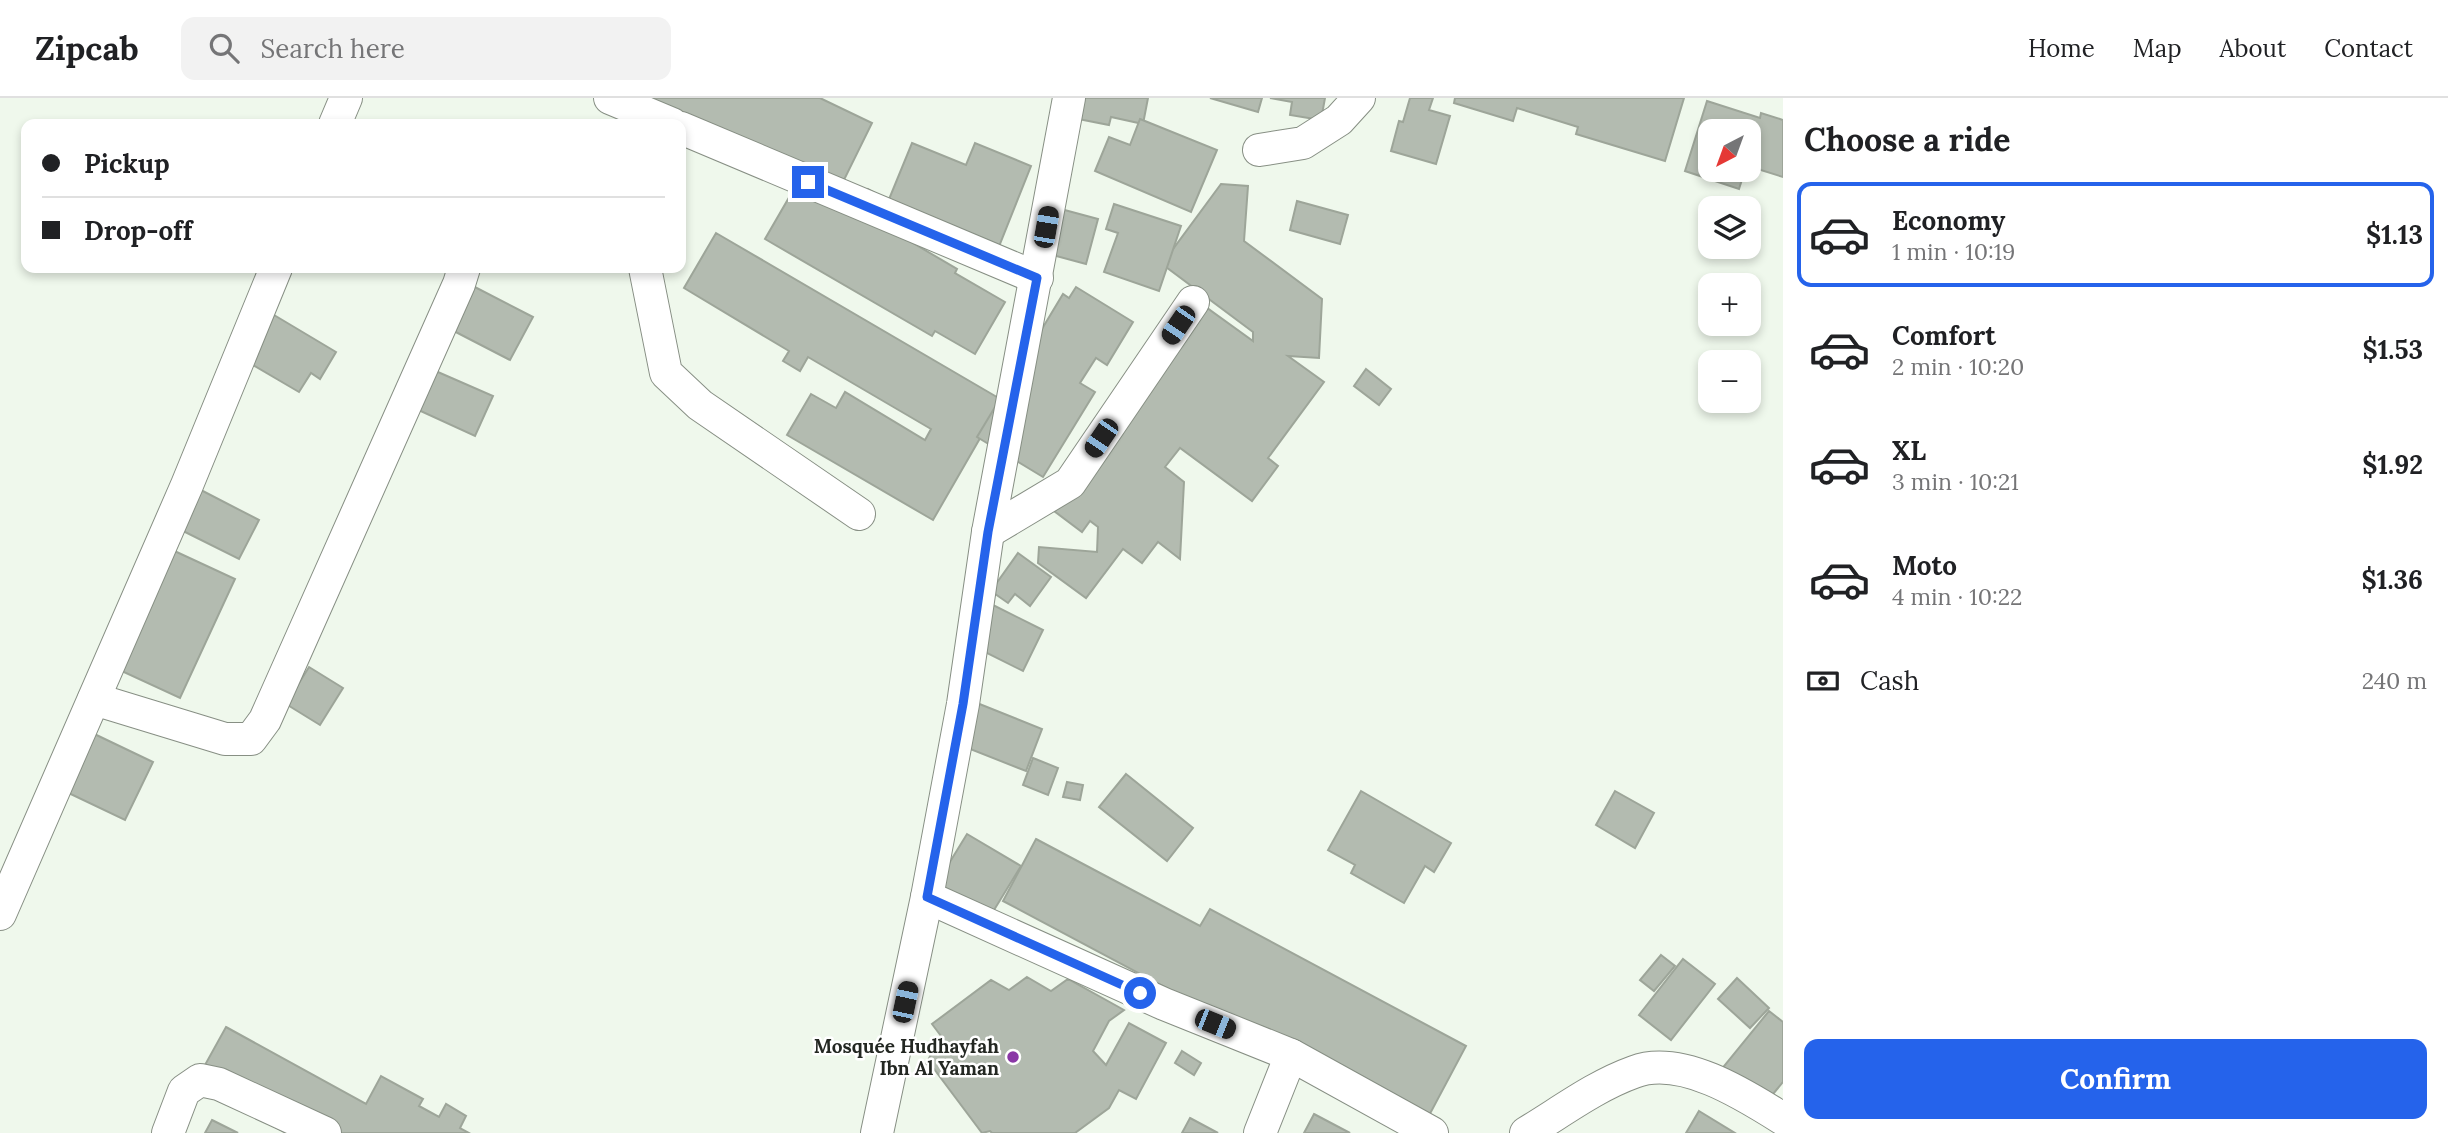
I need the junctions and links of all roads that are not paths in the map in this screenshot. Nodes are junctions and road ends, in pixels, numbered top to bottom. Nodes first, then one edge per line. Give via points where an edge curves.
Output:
1 (1069, 98) edge
2 (1359, 98) edge
3 (621, 109) edge
4 (655, 119) edge
5 (686, 130) edge
6 (1259, 150) dead end
7 (274, 273) edge
8 (462, 273) edge
9 (646, 273) edge
10 (1037, 278) junction
11 (1193, 302) dead end
12 (859, 514) dead end
13 (988, 532) junction
14 (94, 699) junction
15 (927, 897) junction
16 (0, 914) edge
17 (1291, 1055) junction
18 (1783, 1119) edge
19 (167, 1133) edge
20 (325, 1133) edge
21 (877, 1133) edge
22 (1261, 1133) edge
23 (1432, 1133) edge
24 (1526, 1133) edge

1 - 10 street
2 - 6 street via 1339,120 1303,143
3 - 4 street
5 - 10 street
7 - 14 street
8 - 14 street via 265,720 251,739 225,739
9 - 12 street via 666,373 700,405
10 - 13 street
11 - 13 street via 1070,483
13 - 15 street via 963,704
14 - 16 street
15 - 17 street via 1164,1004
15 - 21 street
17 - 22 street
17 - 23 street
18 - 24 street via 1715,1079 1671,1068 1636,1070
19 - 20 street via 184,1091 200,1080 219,1084

